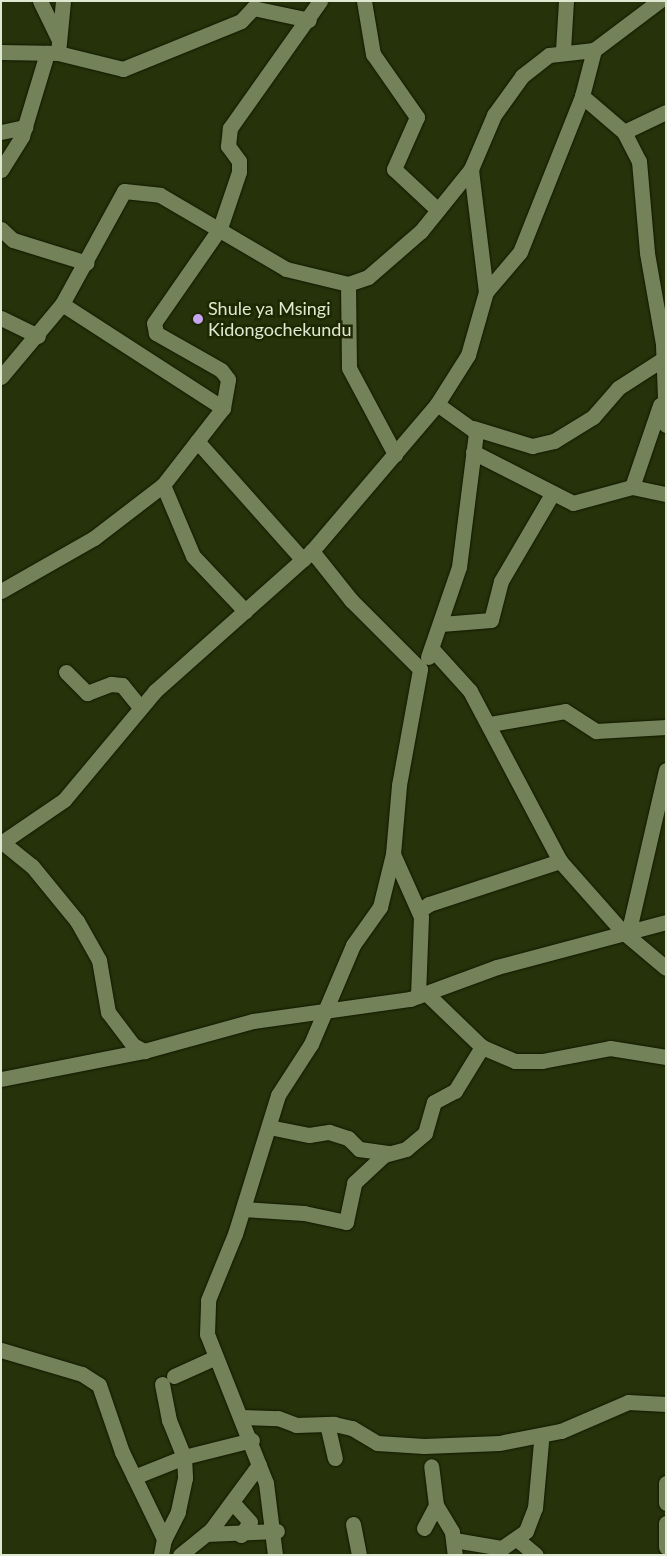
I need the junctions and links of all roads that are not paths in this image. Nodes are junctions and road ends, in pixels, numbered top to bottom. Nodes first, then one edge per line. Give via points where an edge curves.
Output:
1 (40, 1) edge
2 (63, 1) edge
3 (320, 1) edge
4 (364, 1) edge
5 (566, 1) edge
6 (659, 1) edge
7 (309, 20) junction
8 (55, 49) junction
9 (563, 50) junction
10 (594, 50) junction
11 (1, 52) edge
12 (582, 96) junction
13 (666, 112) edge
14 (25, 127) junction
15 (1, 132) edge
16 (624, 132) junction
17 (471, 169) junction
18 (1, 170) edge
19 (438, 210) junction
20 (220, 228) junction
21 (1, 229) edge
22 (87, 263) junction
23 (348, 284) junction
24 (486, 292) junction
25 (62, 304) junction
26 (1, 318) edge
27 (38, 336) junction
28 (664, 349) edge
29 (1, 377) edge
30 (663, 397) junction
31 (437, 404) junction
32 (223, 408) junction
33 (666, 425) edge
34 (472, 428) junction
35 (197, 441) junction
36 (473, 452) junction
37 (395, 454) junction
38 (163, 485) junction
39 (632, 487) junction
40 (552, 494) junction
41 (666, 494) edge
42 (307, 556) junction
43 (1, 591) edge
44 (246, 611) junction
45 (441, 624) junction
46 (433, 650) junction
47 (420, 668) junction
48 (66, 672) dead end
49 (140, 707) junction
50 (490, 724) junction
51 (666, 727) edge
52 (666, 770) edge
53 (4, 838) edge
54 (393, 854) junction
55 (560, 861) junction
56 (419, 912) junction
57 (666, 922) edge
58 (625, 930) junction
59 (666, 968) edge
60 (422, 995) junction
61 (326, 1010) junction
62 (482, 1047) junction
63 (144, 1051) junction
64 (666, 1057) edge
65 (1, 1079) edge
66 (269, 1127) junction
67 (388, 1153) junction
68 (243, 1209) junction
69 (1, 1350) edge
70 (214, 1358) junction
71 (666, 1404) edge
72 (242, 1417) junction
73 (331, 1426) junction
74 (252, 1440) junction
75 (542, 1442) dead end
76 (184, 1457) junction
77 (335, 1458) dead end
78 (259, 1465) junction
79 (431, 1466) dead end
80 (134, 1477) junction
81 (666, 1483) edge
82 (239, 1501) junction
83 (666, 1503) edge
84 (436, 1505) junction
85 (666, 1523) edge
86 (353, 1524) dead end
87 (424, 1528) dead end
88 (274, 1531) junction
89 (206, 1534) junction
90 (241, 1535) junction
91 (164, 1539) junction
92 (518, 1540) junction
93 (455, 1547) edge
94 (666, 1547) edge
95 (179, 1554) edge
96 (161, 1555) edge
97 (275, 1555) edge
98 (359, 1555) edge
99 (536, 1555) edge

1 - 8 street
2 - 8 street
3 - 7 street
4 - 19 street via 373,54 417,117 394,169
5 - 9 street
6 - 10 street
7 - 8 street via 253,8 241,21 123,69
7 - 20 street via 230,128 228,146 239,161 239,172
8 - 11 street
8 - 14 street
9 - 10 street
9 - 17 street via 549,55 522,76 494,114
10 - 12 street
12 - 16 street
12 - 24 street via 520,252
13 - 16 street
14 - 15 street
14 - 18 street
16 - 28 street via 639,161 647,254
17 - 19 street
17 - 24 street
19 - 23 street via 368,277
20 - 22 street via 160,195 124,191 109,211
20 - 23 street via 286,270
20 - 32 street via 156,317 153,327 156,333 221,370 228,380
21 - 22 street via 13,240
22 - 25 street
23 - 37 street via 349,368
24 - 31 street via 468,355
25 - 27 street
25 - 32 street
26 - 27 street
27 - 29 street
28 - 30 street
28 - 34 street via 618,388 594,417 554,441 532,446
30 - 33 street
30 - 39 street
31 - 34 street
31 - 37 street
32 - 35 street
34 - 36 street
35 - 38 street
35 - 42 street
36 - 40 street
36 - 45 street via 464,543
37 - 42 street
38 - 43 street via 94,538
38 - 44 street via 193,556
39 - 40 street via 583,503
39 - 41 street
40 - 45 street via 501,581 491,620
42 - 44 street
42 - 47 street
44 - 49 street
45 - 46 street
46 - 47 street
46 - 50 street via 470,691
47 - 54 street via 399,785
48 - 49 street via 87,693 111,684 122,685
49 - 53 street via 80,784
50 - 51 street via 566,711 596,731
50 - 55 street
52 - 58 street
53 - 63 street via 32,866 77,921 99,960 108,1012 133,1045
54 - 56 street
54 - 61 street via 380,907 345,960
55 - 56 street via 429,904
55 - 58 street
56 - 60 street
57 - 58 street
58 - 59 street
58 - 60 street via 497,967
60 - 61 street
60 - 62 street
61 - 63 street via 253,1021
61 - 66 street via 311,1044 284,1084
62 - 64 street via 515,1061 542,1061 610,1048
62 - 67 street via 455,1091 434,1102 426,1133 406,1149
63 - 65 street
66 - 67 street via 309,1135 329,1132 348,1138 359,1149
66 - 68 street
67 - 68 street via 351,1188 346,1222 297,1212
68 - 70 street via 208,1300 207,1334
69 - 80 street via 92,1378
70 - 72 street
70 - 76 street via 168,1380 169,1420
71 - 73 street via 628,1402 561,1431 499,1444 392,1445
72 - 73 street via 278,1418 296,1425
72 - 74 street
73 - 77 street
74 - 76 street
74 - 78 street
75 - 92 street via 534,1517
76 - 80 street
76 - 91 street via 183,1495
78 - 82 street
78 - 88 street via 266,1483
79 - 84 street
80 - 91 street
81 - 83 street
82 - 89 street
82 - 90 street via 250,1522
84 - 87 street
84 - 93 street
85 - 94 street
86 - 98 street
88 - 90 street
88 - 97 street
89 - 90 street
89 - 95 street
91 - 96 street
92 - 93 street via 502,1548
92 - 99 street

